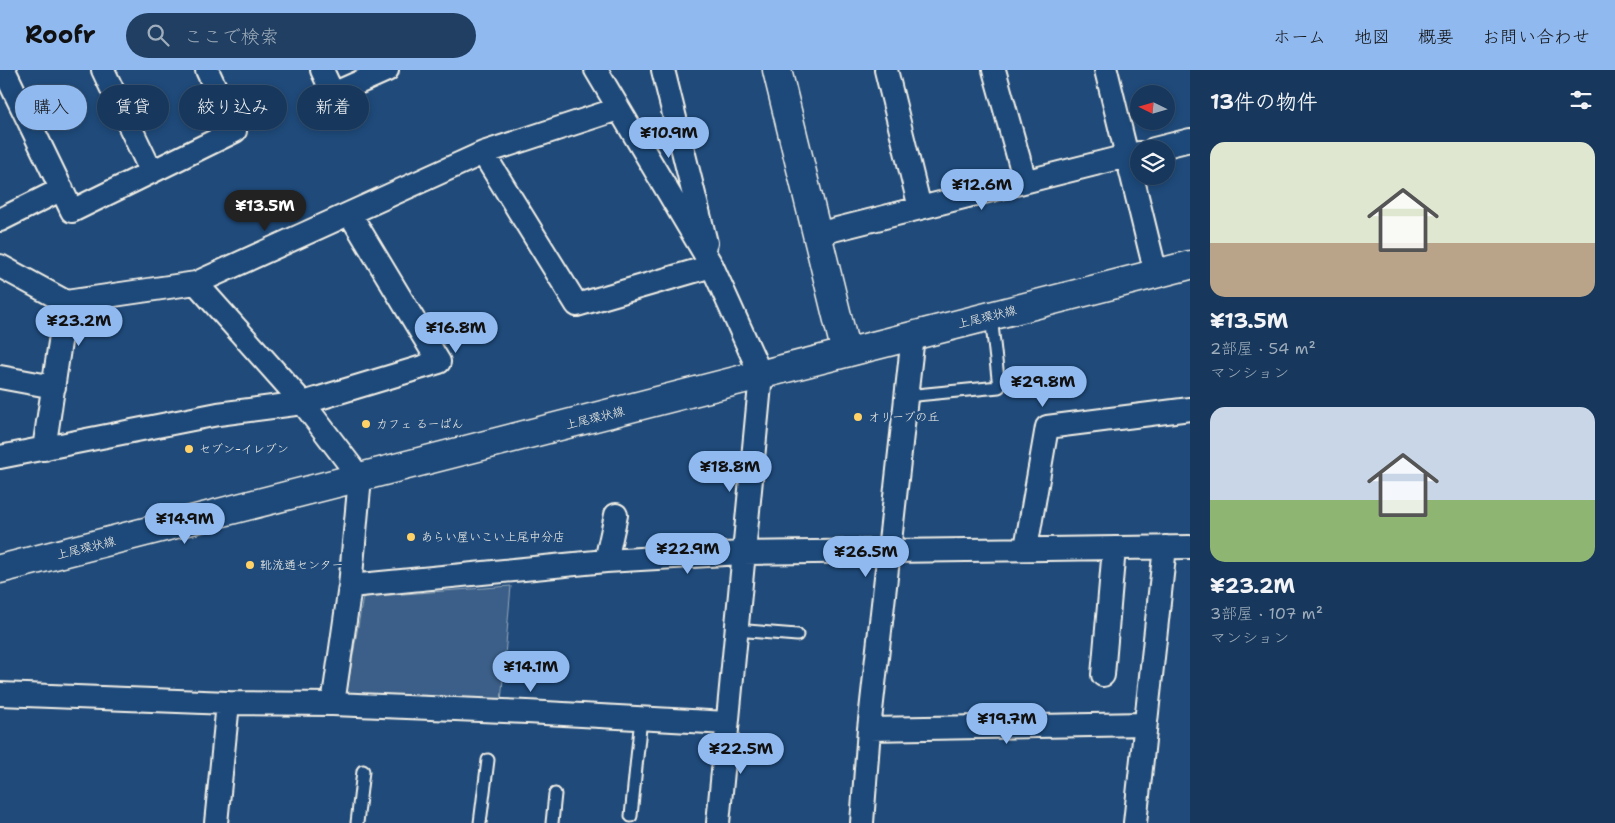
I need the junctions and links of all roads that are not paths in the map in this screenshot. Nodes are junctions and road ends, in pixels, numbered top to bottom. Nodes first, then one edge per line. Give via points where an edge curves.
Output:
1 (4, 70) edge
2 (103, 70) edge
3 (207, 70) edge
4 (322, 70) edge
5 (387, 70) edge
6 (596, 70) edge
7 (663, 70) edge
8 (777, 70) edge
9 (886, 70) edge
10 (994, 70) edge
11 (1106, 70) edge
12 (618, 109) junction
13 (1190, 140) edge
14 (1175, 144) edge
15 (1130, 145) edge
16 (483, 153) junction
17 (1130, 155) edge
18 (151, 171) junction
19 (1025, 181) junction
20 (1139, 185) edge
21 (62, 189) junction
22 (920, 208) junction
23 (350, 214) junction
24 (0, 220) edge
25 (817, 234) junction
26 (1190, 265) edge
27 (0, 266) edge
28 (712, 266) junction
29 (1156, 274) junction
30 (196, 283) junction
31 (66, 302) junction
32 (991, 316) junction
33 (913, 336) junction
34 (846, 353) junction
35 (761, 375) junction
36 (0, 377) edge
37 (54, 387) junction
38 (906, 396) junction
39 (302, 403) junction
40 (1190, 409) edge
41 (44, 449) junction
42 (0, 461) edge
43 (360, 478) junction
44 (616, 515) dead end
45 (1165, 547) junction
46 (1190, 547) edge
47 (1026, 548) junction
48 (1114, 548) junction
49 (888, 550) junction
50 (742, 553) junction
51 (606, 561) junction
52 (0, 569) edge
53 (350, 586) junction
54 (735, 630) junction
55 (797, 635) dead end
56 (1102, 675) dead end
57 (0, 694) edge
58 (228, 703) junction
59 (333, 704) junction
60 (641, 718) junction
61 (727, 723) junction
62 (1145, 724) junction
63 (869, 729) junction
64 (488, 760) dead end
65 (363, 771) dead end
66 (556, 794) dead end
67 (631, 816) dead end
68 (216, 823) edge
69 (357, 823) edge
70 (480, 823) edge
71 (552, 823) edge
72 (718, 823) edge
73 (862, 823) edge
74 (1135, 823) edge

1 - 21 street
2 - 18 street
3 - 18 street via 235,131
4 - 5 street via 333,94
6 - 12 street
7 - 28 street
8 - 25 main road
9 - 22 street
10 - 19 street
11 - 15 street
12 - 16 street
12 - 28 street
13 - 14 street
16 - 23 street
16 - 28 street via 577,305
17 - 19 street
18 - 21 street via 72,211
19 - 22 street
20 - 29 street
21 - 24 street
22 - 25 street
23 - 30 street
23 - 39 street via 439,362
25 - 34 main road
26 - 29 main road, 上尾環状線
27 - 31 street
28 - 35 street
29 - 32 main road, 上尾環状線
30 - 31 street
30 - 39 street
31 - 37 street
32 - 33 main road, 上尾環状線
32 - 38 lane via 998,388
33 - 34 main road, 上尾環状線
33 - 38 street
34 - 35 main road, 上尾環状線
35 - 43 main road, 上尾環状線
35 - 50 street
36 - 37 street
37 - 41 street
38 - 49 street
39 - 41 street via 218,414
39 - 43 street
40 - 47 street via 1047,427
41 - 42 street
43 - 52 main road, 上尾環状線
43 - 53 street
44 - 51 street
45 - 46 street
45 - 48 street
45 - 62 street
47 - 48 street
47 - 49 street
48 - 56 street
49 - 50 street
49 - 63 street
50 - 51 street
50 - 54 street
51 - 53 street
53 - 59 street
54 - 55 lane
54 - 61 street
57 - 58 street
58 - 59 street
58 - 68 street
59 - 60 street
60 - 61 street
60 - 67 lane
61 - 72 street
62 - 63 street
62 - 74 street
63 - 73 street
64 - 70 lane
65 - 69 lane
66 - 71 lane

